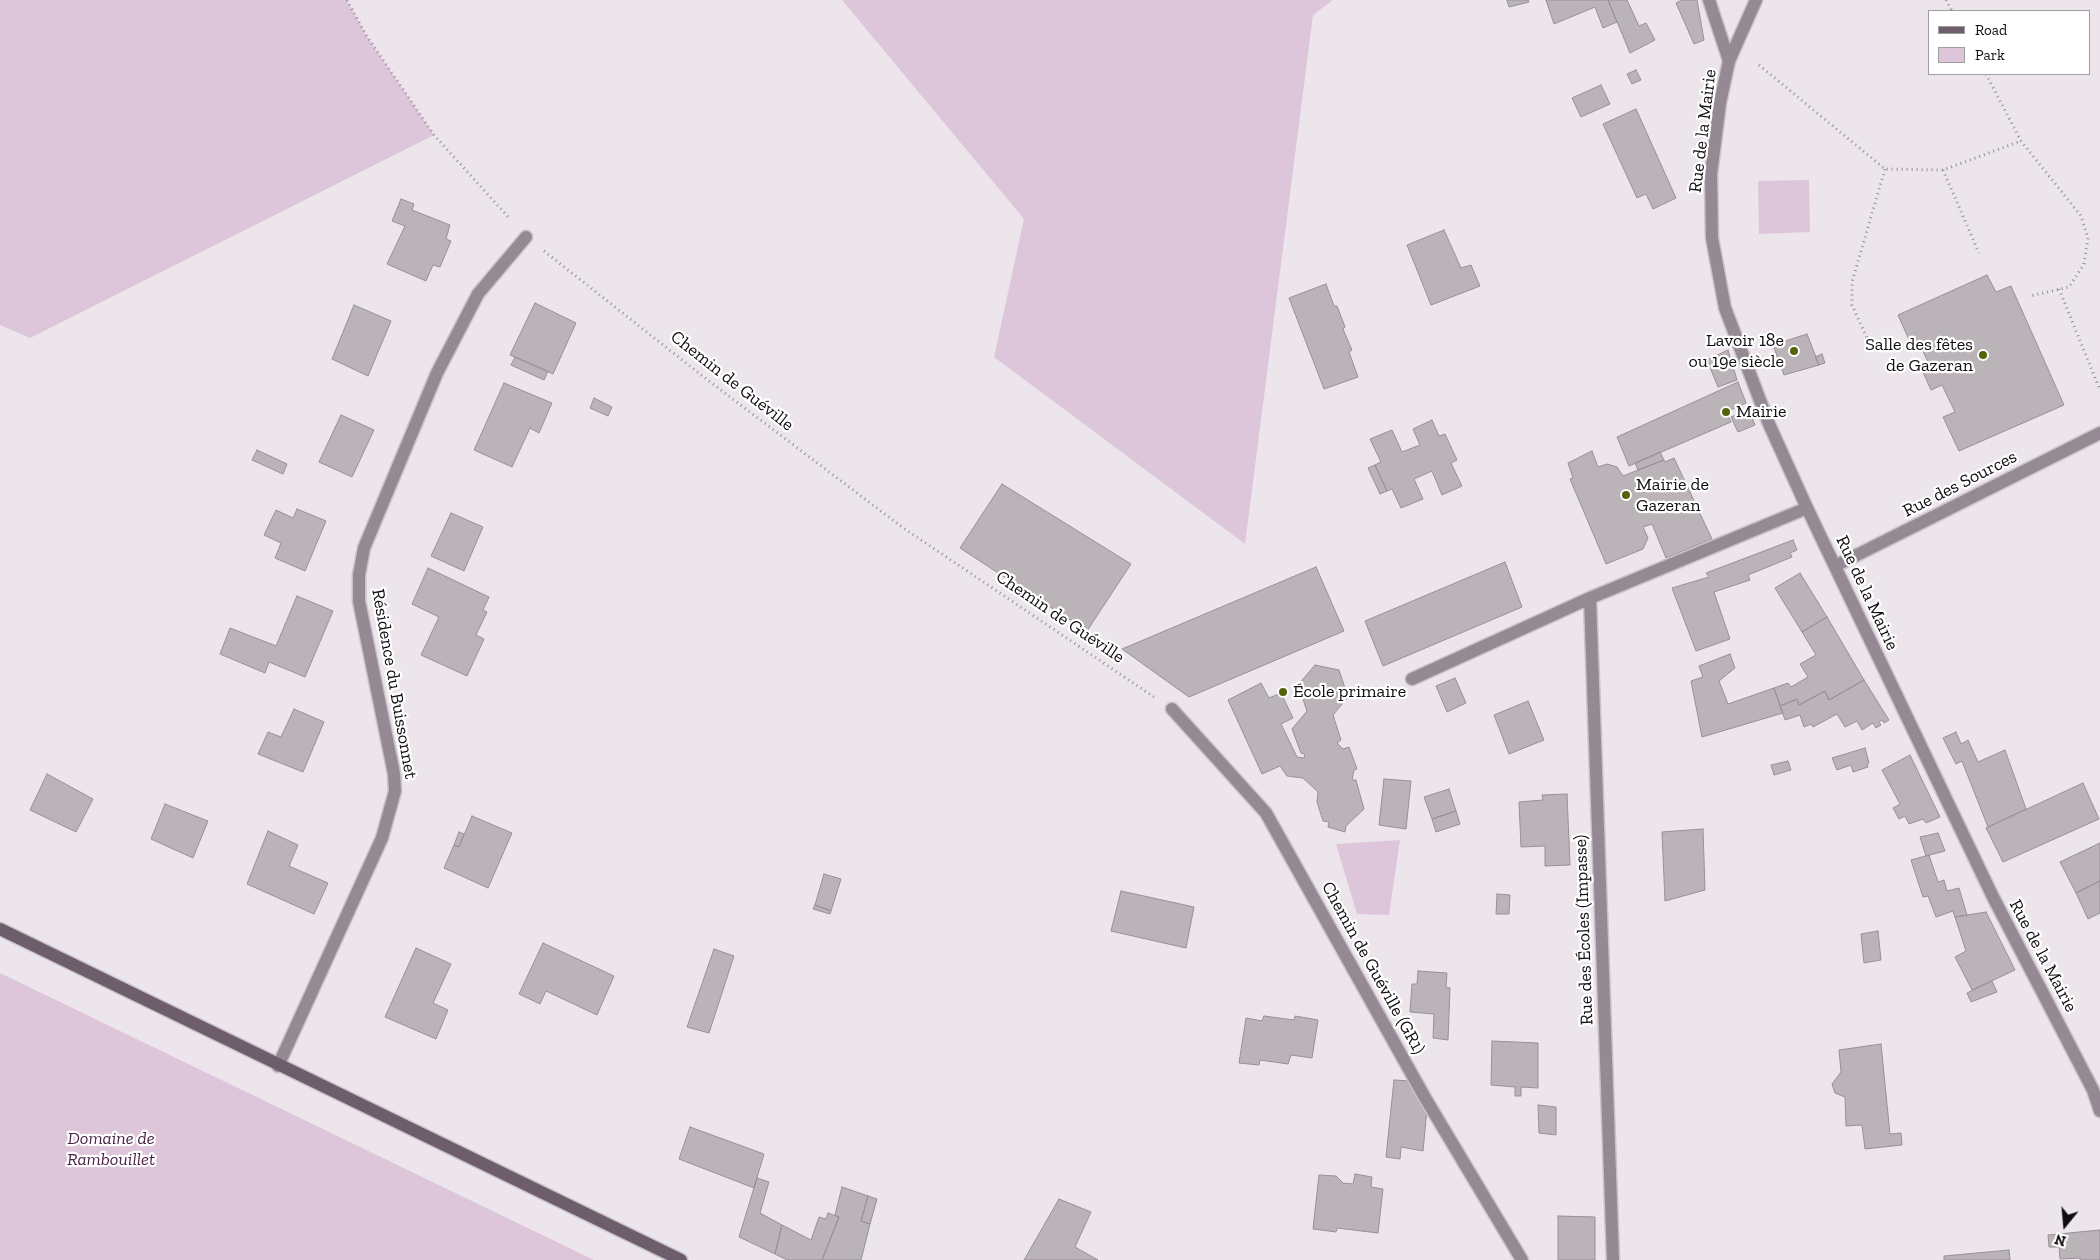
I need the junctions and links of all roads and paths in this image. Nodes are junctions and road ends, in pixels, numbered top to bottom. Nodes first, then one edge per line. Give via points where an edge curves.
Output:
1 (347, 0) edge
2 (1709, 0) edge
3 (1756, 0) edge
4 (1729, 61) junction
5 (1759, 65) dead end
6 (1987, 75) edge
7 (2021, 141) junction
8 (1885, 169) junction
9 (1943, 170) junction
10 (526, 237) junction
11 (1979, 253) dead end
12 (2059, 290) junction
13 (2030, 296) dead end
14 (1873, 351) dead end
15 (2100, 390) edge
16 (2100, 433) edge
17 (1807, 508) junction
18 (1836, 566) junction
19 (1590, 598) junction
20 (1412, 679) dead end
21 (1172, 709) joint
22 (0, 929) edge
23 (278, 1066) junction
24 (2100, 1110) edge
25 (681, 1260) edge
26 (1522, 1260) edge
27 (1613, 1260) edge

1 - 10 path, Chemin de Guéville via 366,35 434,135
2 - 4 street
3 - 4 street, Rue de la Mairie
4 - 17 street, Rue de la Mairie via 1711,174 1712,238 1725,308 1769,424
5 - 8 path
6 - 7 path
7 - 9 path
7 - 12 path via 2081,216 2088,238 2084,264 2069,287
8 - 9 path
8 - 14 path via 1852,282 1852,305
9 - 11 path
10 - 21 path, Chemin de Guéville via 902,527
10 - 23 street, Résidence du Buissonnet via 478,294 437,373 364,548 359,601 395,791 382,838
12 - 13 path
12 - 15 path
16 - 18 street, Rue des Sources
17 - 18 street, Rue de la Mairie
17 - 19 street
18 - 24 street, Rue de la Mairie via 1992,897 2093,1090
19 - 20 street
19 - 27 street, Rue des Écoles (Impasse)
21 - 26 street, Chemin de Guéville (GR1) via 1266,814 1424,1096
22 - 23 main road
23 - 25 main road

